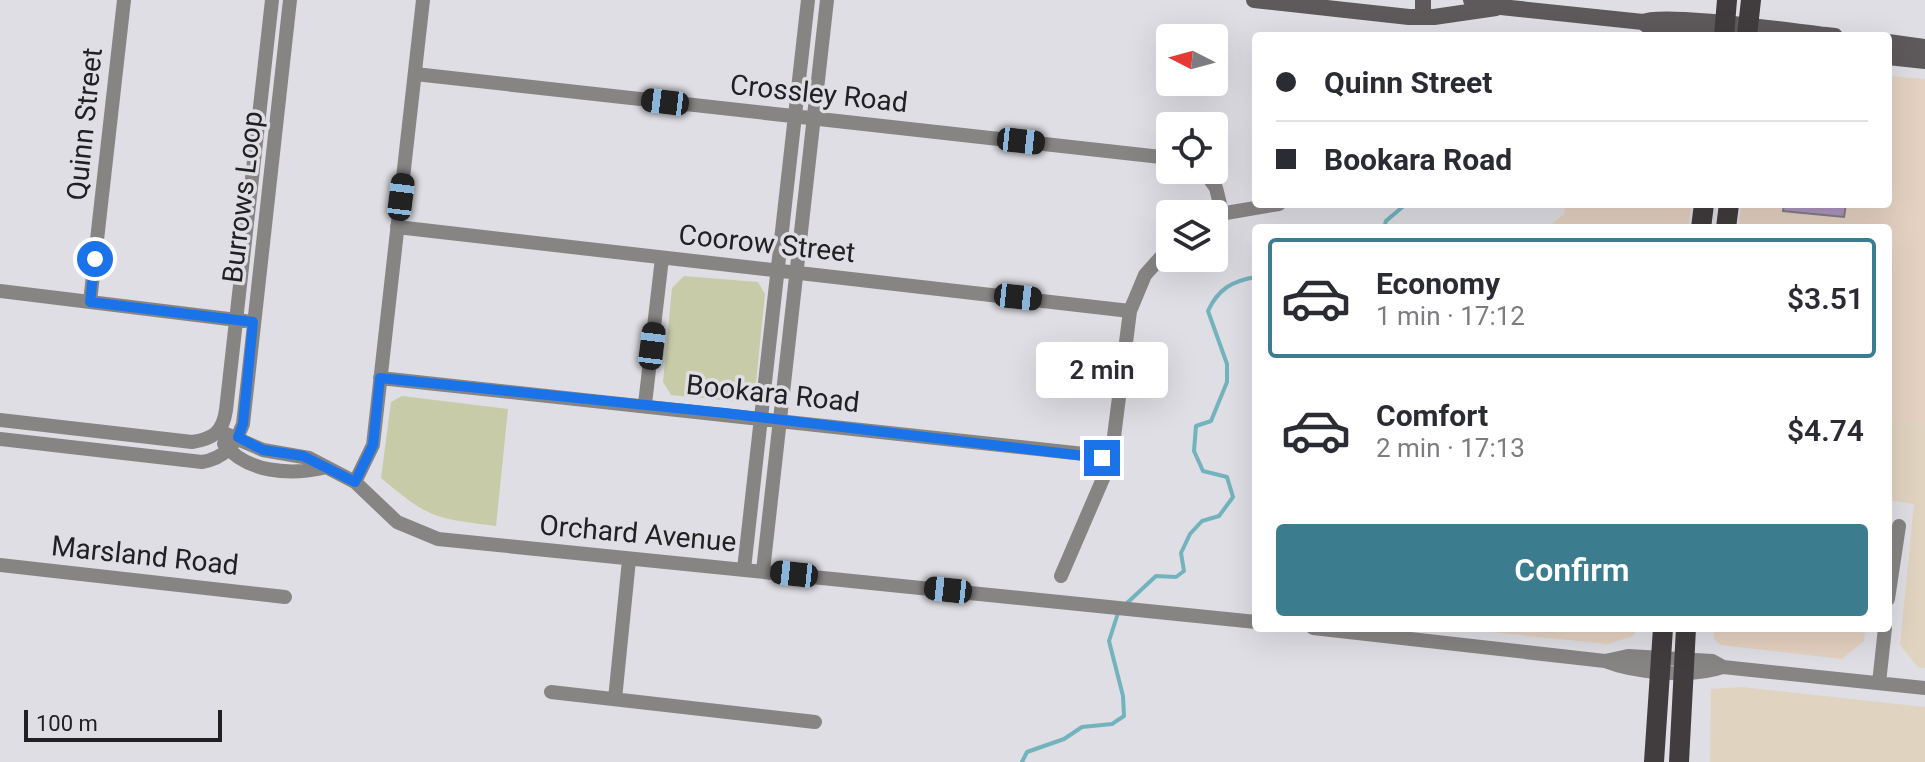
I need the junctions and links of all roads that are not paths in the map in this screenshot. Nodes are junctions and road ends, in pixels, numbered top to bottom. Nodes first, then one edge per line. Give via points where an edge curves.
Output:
1 (124, 0) edge
2 (272, 0) edge
3 (290, 0) edge
4 (423, 0) edge
5 (808, 0) edge
6 (827, 0) edge
7 (1257, 0) edge
8 (1471, 0) edge
9 (1727, 0) edge
10 (1751, 0) edge
11 (1350, 5) edge
12 (1501, 7) junction
13 (1423, 9) edge
14 (1721, 32) edge
15 (1748, 32) edge
16 (804, 34) junction
17 (823, 35) junction
18 (268, 37) junction
19 (286, 40) junction
20 (1892, 43) edge
21 (1925, 47) edge
22 (1892, 57) edge
23 (1925, 61) edge
24 (415, 74) junction
25 (260, 106) junction
26 (279, 108) junction
27 (795, 116) junction
28 (814, 119) junction
29 (1156, 156) edge
30 (252, 174) junction
31 (271, 176) junction
32 (787, 191) junction
33 (806, 193) junction
34 (1263, 208) edge
35 (1228, 212) edge
36 (397, 227) junction
37 (245, 242) junction
38 (263, 244) junction
39 (662, 258) junction
40 (1156, 264) edge
41 (778, 270) junction
42 (797, 272) junction
43 (0, 291) edge
44 (90, 302) junction
45 (1130, 311) junction
46 (236, 320) junction
47 (253, 322) junction
48 (770, 342) junction
49 (789, 345) junction
50 (380, 378) junction
51 (645, 404) junction
52 (762, 418) junction
53 (0, 420) edge
54 (781, 420) junction
55 (34, 424) junction
56 (104, 432) junction
57 (218, 432) junction
58 (0, 439) edge
59 (168, 439) junction
60 (31, 443) junction
61 (233, 444) junction
62 (102, 451) junction
63 (166, 458) junction
64 (1111, 460) junction
65 (355, 482) junction
66 (1899, 526) dead end
67 (629, 560) junction
68 (0, 565) edge
69 (744, 569) junction
70 (763, 571) junction
71 (1892, 572) edge
72 (1061, 576) dead end
73 (285, 597) dead end
74 (1252, 622) edge
75 (1348, 632) edge
76 (1663, 632) edge
77 (1686, 632) edge
78 (1885, 632) edge
79 (1660, 664) junction
80 (1683, 665) junction
81 (1879, 683) junction
82 (1925, 688) edge
83 (551, 692) dead end
84 (615, 699) junction
85 (815, 722) dead end
86 (1654, 762) edge
87 (1679, 762) edge

1 - 44 street, Quinn Street
2 - 18 street, Burrows Loop
3 - 19 street, Burrows Loop
4 - 24 street
5 - 16 street
6 - 17 street
7 - 11 main road
8 - 12 main road
9 - 14 main road
10 - 15 main road
11 - 13 main road
12 - 13 main road
12 - 14 main road via 1643,22 1651,18
14 - 15 main road
16 - 17 street
16 - 27 street
17 - 28 street
18 - 19 street
18 - 25 street, Burrows Loop
19 - 26 street, Burrows Loop
20 - 21 main road
22 - 23 main road
24 - 27 street, Crossley Road
24 - 36 street
25 - 26 street
25 - 30 street, Burrows Loop
26 - 31 street, Burrows Loop
27 - 28 street, Crossley Road
27 - 32 street
28 - 29 street, Crossley Road
28 - 33 street
30 - 31 street
30 - 37 street, Burrows Loop
31 - 38 street, Burrows Loop
32 - 33 street
32 - 41 street
33 - 42 street
34 - 35 street
36 - 39 street, Coorow Street
36 - 50 street
37 - 38 street
37 - 46 street, Burrows Loop
38 - 47 street, Burrows Loop
39 - 41 street, Coorow Street
39 - 51 street
40 - 45 street via 1137,288
41 - 42 street, Coorow Street
41 - 48 street
42 - 45 street, Coorow Street
42 - 49 street
43 - 44 street
44 - 46 street
45 - 64 street
46 - 47 street
46 - 57 street, Burrows Loop via 224,423
47 - 61 street, Burrows Loop via 243,424
48 - 49 street
48 - 52 street
49 - 54 street
50 - 51 street, Bookara Road
50 - 65 street via 373,445
51 - 52 street, Bookara Road
52 - 54 street, Bookara Road
52 - 69 street
53 - 55 street
54 - 64 street, Bookara Road
54 - 70 street
55 - 56 street
55 - 60 street
56 - 59 street
56 - 62 street
57 - 59 street via 192,442
57 - 61 street
58 - 60 street
59 - 63 street
60 - 62 street
61 - 63 street via 202,462
61 - 65 street, Orchard Avenue via 303,456
62 - 63 street
64 - 72 street
65 - 67 street, Orchard Avenue via 397,522 424,536
66 - 71 street
67 - 69 street, Orchard Avenue
67 - 84 street
68 - 73 street, Marsland Road
69 - 70 street, Orchard Avenue
70 - 74 street, Orchard Avenue
75 - 79 street via 1605,661 1626,669
76 - 79 main road
77 - 80 main road
78 - 81 street
79 - 80 street
79 - 86 main road
80 - 81 street via 1712,661 1723,667
80 - 87 main road
81 - 82 street
83 - 84 street
84 - 85 street

